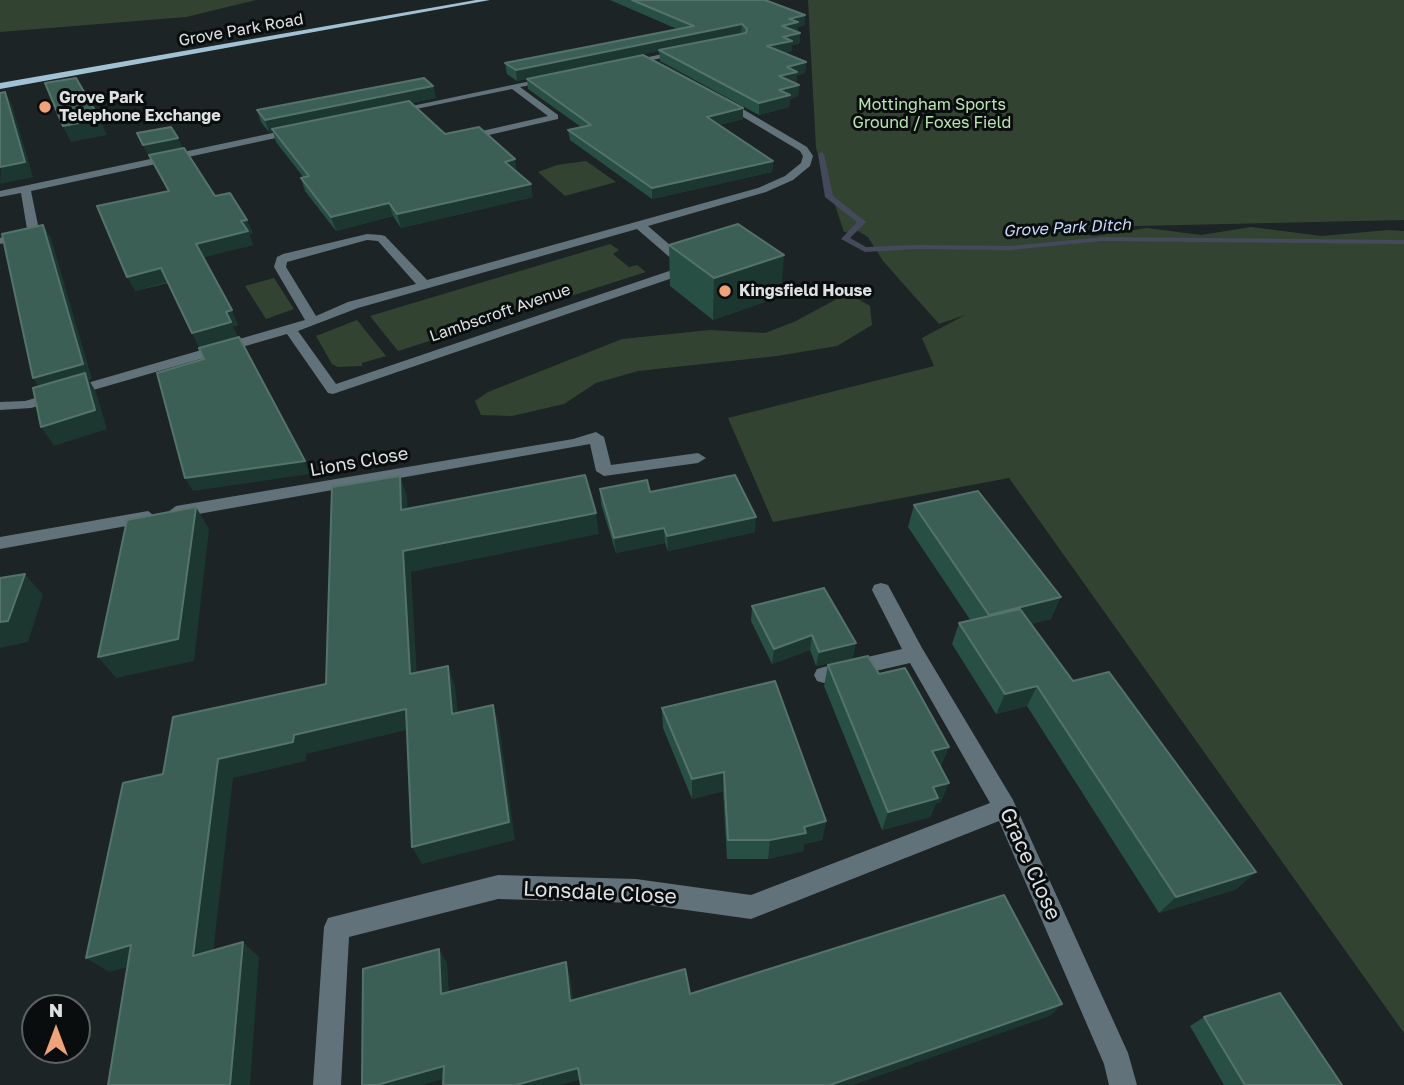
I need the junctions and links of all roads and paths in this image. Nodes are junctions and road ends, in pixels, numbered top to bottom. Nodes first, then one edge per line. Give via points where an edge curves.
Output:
1 (488, 0) edge
2 (697, 48) edge
3 (644, 60) junction
4 (618, 65) edge
5 (667, 72) edge
6 (566, 76) edge
7 (0, 86) edge
8 (513, 86) junction
9 (714, 96) edge
10 (414, 106) junction
11 (376, 114) edge
12 (423, 115) edge
13 (311, 128) edge
14 (449, 141) edge
15 (25, 188) junction
16 (0, 194) edge
17 (639, 224) junction
18 (0, 241) edge
19 (423, 286) junction
20 (313, 321) junction
21 (289, 328) junction
22 (0, 406) edge
23 (698, 458) dead end
24 (0, 543) edge
25 (881, 590) dead end
26 (915, 654) junction
27 (824, 675) dead end
28 (1005, 808) junction
29 (327, 1085) edge
30 (1123, 1085) edge

1 - 7 main road, Grove Park Road
2 - 3 street
3 - 4 street
3 - 5 street
6 - 8 street
8 - 10 street
8 - 14 street via 555,117
9 - 17 street via 804,149 806,163 789,178 762,190
10 - 11 street
10 - 12 street
13 - 15 street
15 - 16 street
15 - 18 street via 33,230
17 - 19 street
17 - 21 street, Lambscroft Avenue via 689,268 332,390
19 - 20 street
19 - 20 street via 381,238 367,237 281,260 280,267
20 - 21 street
21 - 22 street via 26,405
23 - 24 street, Lions Close via 604,471 596,438
25 - 26 street, Grace Close
26 - 27 street
26 - 28 street, Grace Close
28 - 29 street, Lonsdale Close via 751,907 636,891 498,887 337,927
28 - 30 street, Grace Close via 1118,1063

